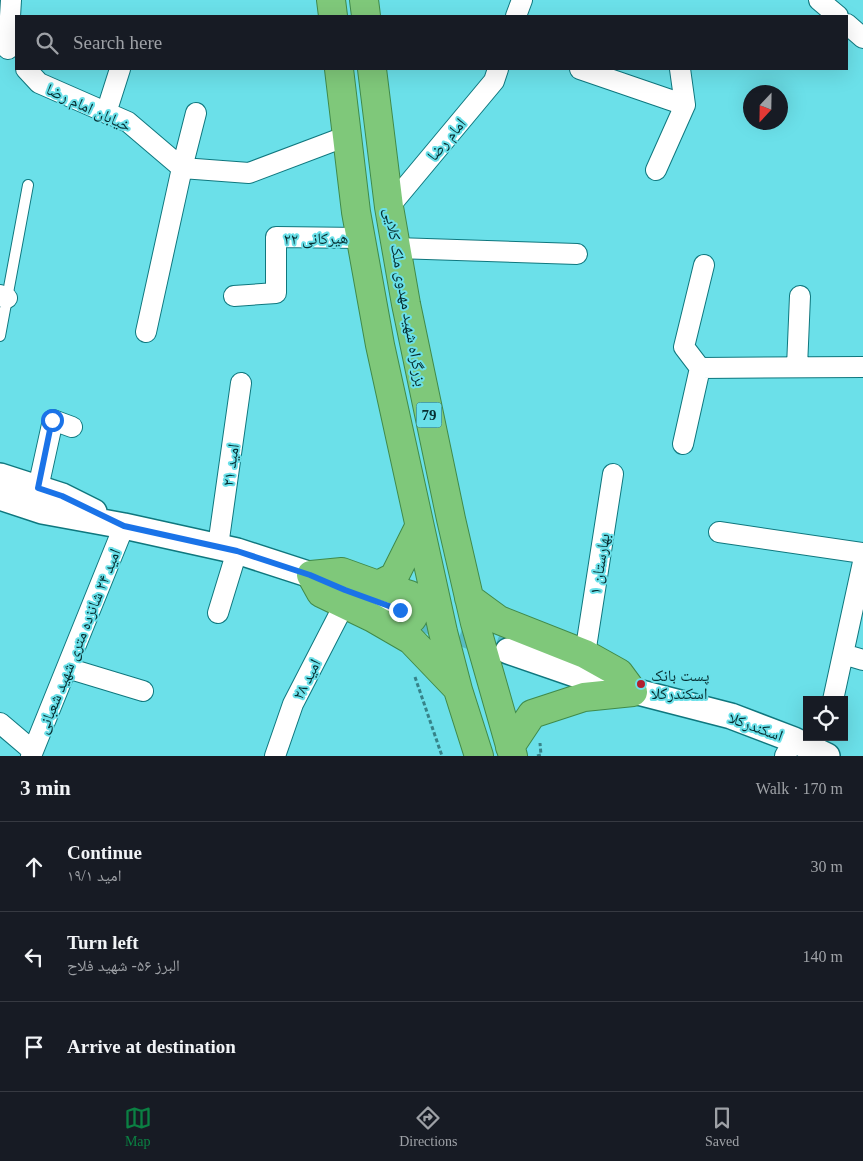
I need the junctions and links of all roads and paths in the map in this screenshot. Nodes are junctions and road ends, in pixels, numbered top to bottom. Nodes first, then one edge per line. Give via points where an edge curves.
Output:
1 (11, 0) edge
2 (331, 0) edge
3 (364, 0) edge
4 (522, 0) edge
5 (819, 0) edge
6 (332, 15) edge
7 (366, 15) edge
8 (516, 15) edge
9 (837, 15) edge
10 (848, 25) edge
11 (863, 38) edge
12 (8, 50) edge
13 (27, 70) edge
14 (120, 70) edge
15 (339, 70) edge
16 (372, 70) edge
17 (498, 70) edge
18 (583, 70) edge
19 (680, 70) edge
20 (685, 105) junction
21 (106, 113) junction
22 (196, 113) dead end
23 (347, 136) junction
24 (182, 168) junction
25 (656, 170) dead end
26 (28, 185) dead end
27 (389, 207) junction
28 (361, 238) junction
29 (396, 248) junction
30 (577, 254) dead end
31 (704, 265) dead end
32 (234, 296) dead end
33 (800, 296) dead end
34 (4, 297) edge
35 (146, 332) dead end
36 (0, 336) edge
37 (863, 367) edge
38 (700, 368) junction
39 (796, 368) junction
40 (241, 383) dead end
41 (72, 427) dead end
42 (684, 444) dead end
43 (613, 474) dead end
44 (0, 476) edge
45 (38, 488) junction
46 (0, 497) edge
47 (124, 526) junction
48 (419, 527) junction
49 (719, 532) dead end
50 (228, 549) junction
51 (863, 553) edge
52 (863, 562) edge
53 (310, 575) junction
54 (378, 585) junction
55 (469, 598) junction
56 (344, 605) junction
57 (218, 613) dead end
58 (401, 626) junction
59 (508, 650) tunnel mouth
60 (585, 654) junction
61 (843, 654) junction
62 (863, 660) edge
63 (67, 668) junction
64 (458, 690) junction
65 (143, 691) dead end
66 (633, 692) junction
67 (834, 696) edge
68 (0, 723) edge
69 (790, 748) edge
70 (825, 749) edge
71 (512, 751) edge
72 (32, 754) edge
73 (275, 756) edge
74 (442, 756) edge
75 (480, 756) edge

1 - 12 street
2 - 6 highway
3 - 7 highway
4 - 8 street
5 - 9 street
10 - 11 street
13 - 21 street, خیابان امام رضا via 39,83
14 - 21 street
15 - 23 highway, بزرگراه شهید مهدوی ملک کلایی / 79
16 - 27 highway, بزرگراه شهید مهدوی ملک کلایی / 79
17 - 27 street, امام رضا via 494,81
18 - 20 street
19 - 20 street
20 - 25 street
21 - 24 street, خیابان امام رضا via 128,122
22 - 24 street
23 - 24 street via 249,173
23 - 28 highway, بزرگراه شهید مهدوی ملک کلایی / 79
24 - 35 street
26 - 34 lane
27 - 29 highway, بزرگراه شهید مهدوی ملک کلایی / 79
28 - 32 street, هیرکانی ۲۲ via 276,236 276,293
28 - 48 highway, بزرگراه شهید مهدوی ملک کلایی / 79
29 - 30 street
29 - 55 highway, بزرگراه شهید مهدوی ملک کلایی / 79 via 426,405
31 - 38 street via 684,347
33 - 39 street
34 - 36 lane
37 - 39 street
38 - 39 street
38 - 42 street
40 - 50 street, امید ۲۱
41 - 45 street via 52,420
43 - 60 street, بهارستان ۱
44 - 45 street
45 - 47 street
46 - 47 street via 42,511
47 - 50 street
47 - 63 street, امید ۲۴ شانزده متری شهید شعبانی
48 - 54 highway via 394,577
48 - 64 highway, بزرگراه شهید مهدوی ملک کلایی / 79
49 - 51 street
50 - 53 street
50 - 57 street, امید ۲۱
52 - 61 street
53 - 54 highway via 342,572
53 - 56 highway via 321,593
53 - 58 street via 345,590
54 - 58 highway via 410,596 415,606 412,618
55 - 60 highway via 499,620
55 - 71 highway, بزرگراه شهید مهدوی ملک کلایی / 79
56 - 58 highway
56 - 73 street, امید ۲۸ via 293,704
58 - 64 highway
58 - 74 path via 412,671
59 - 66 street, اسکندرکلا
60 - 66 highway via 619,673
61 - 62 street
61 - 67 street
63 - 65 street
63 - 72 street, امید ۲۴ شانزده متری شهید شعبانی
64 - 75 highway, بزرگراه شهید مهدوی ملک کلایی / 79
66 - 69 street, اسکندرکلا via 731,716
66 - 71 highway via 584,697 532,714
68 - 72 street
69 - 70 street, اسکندرکلا

